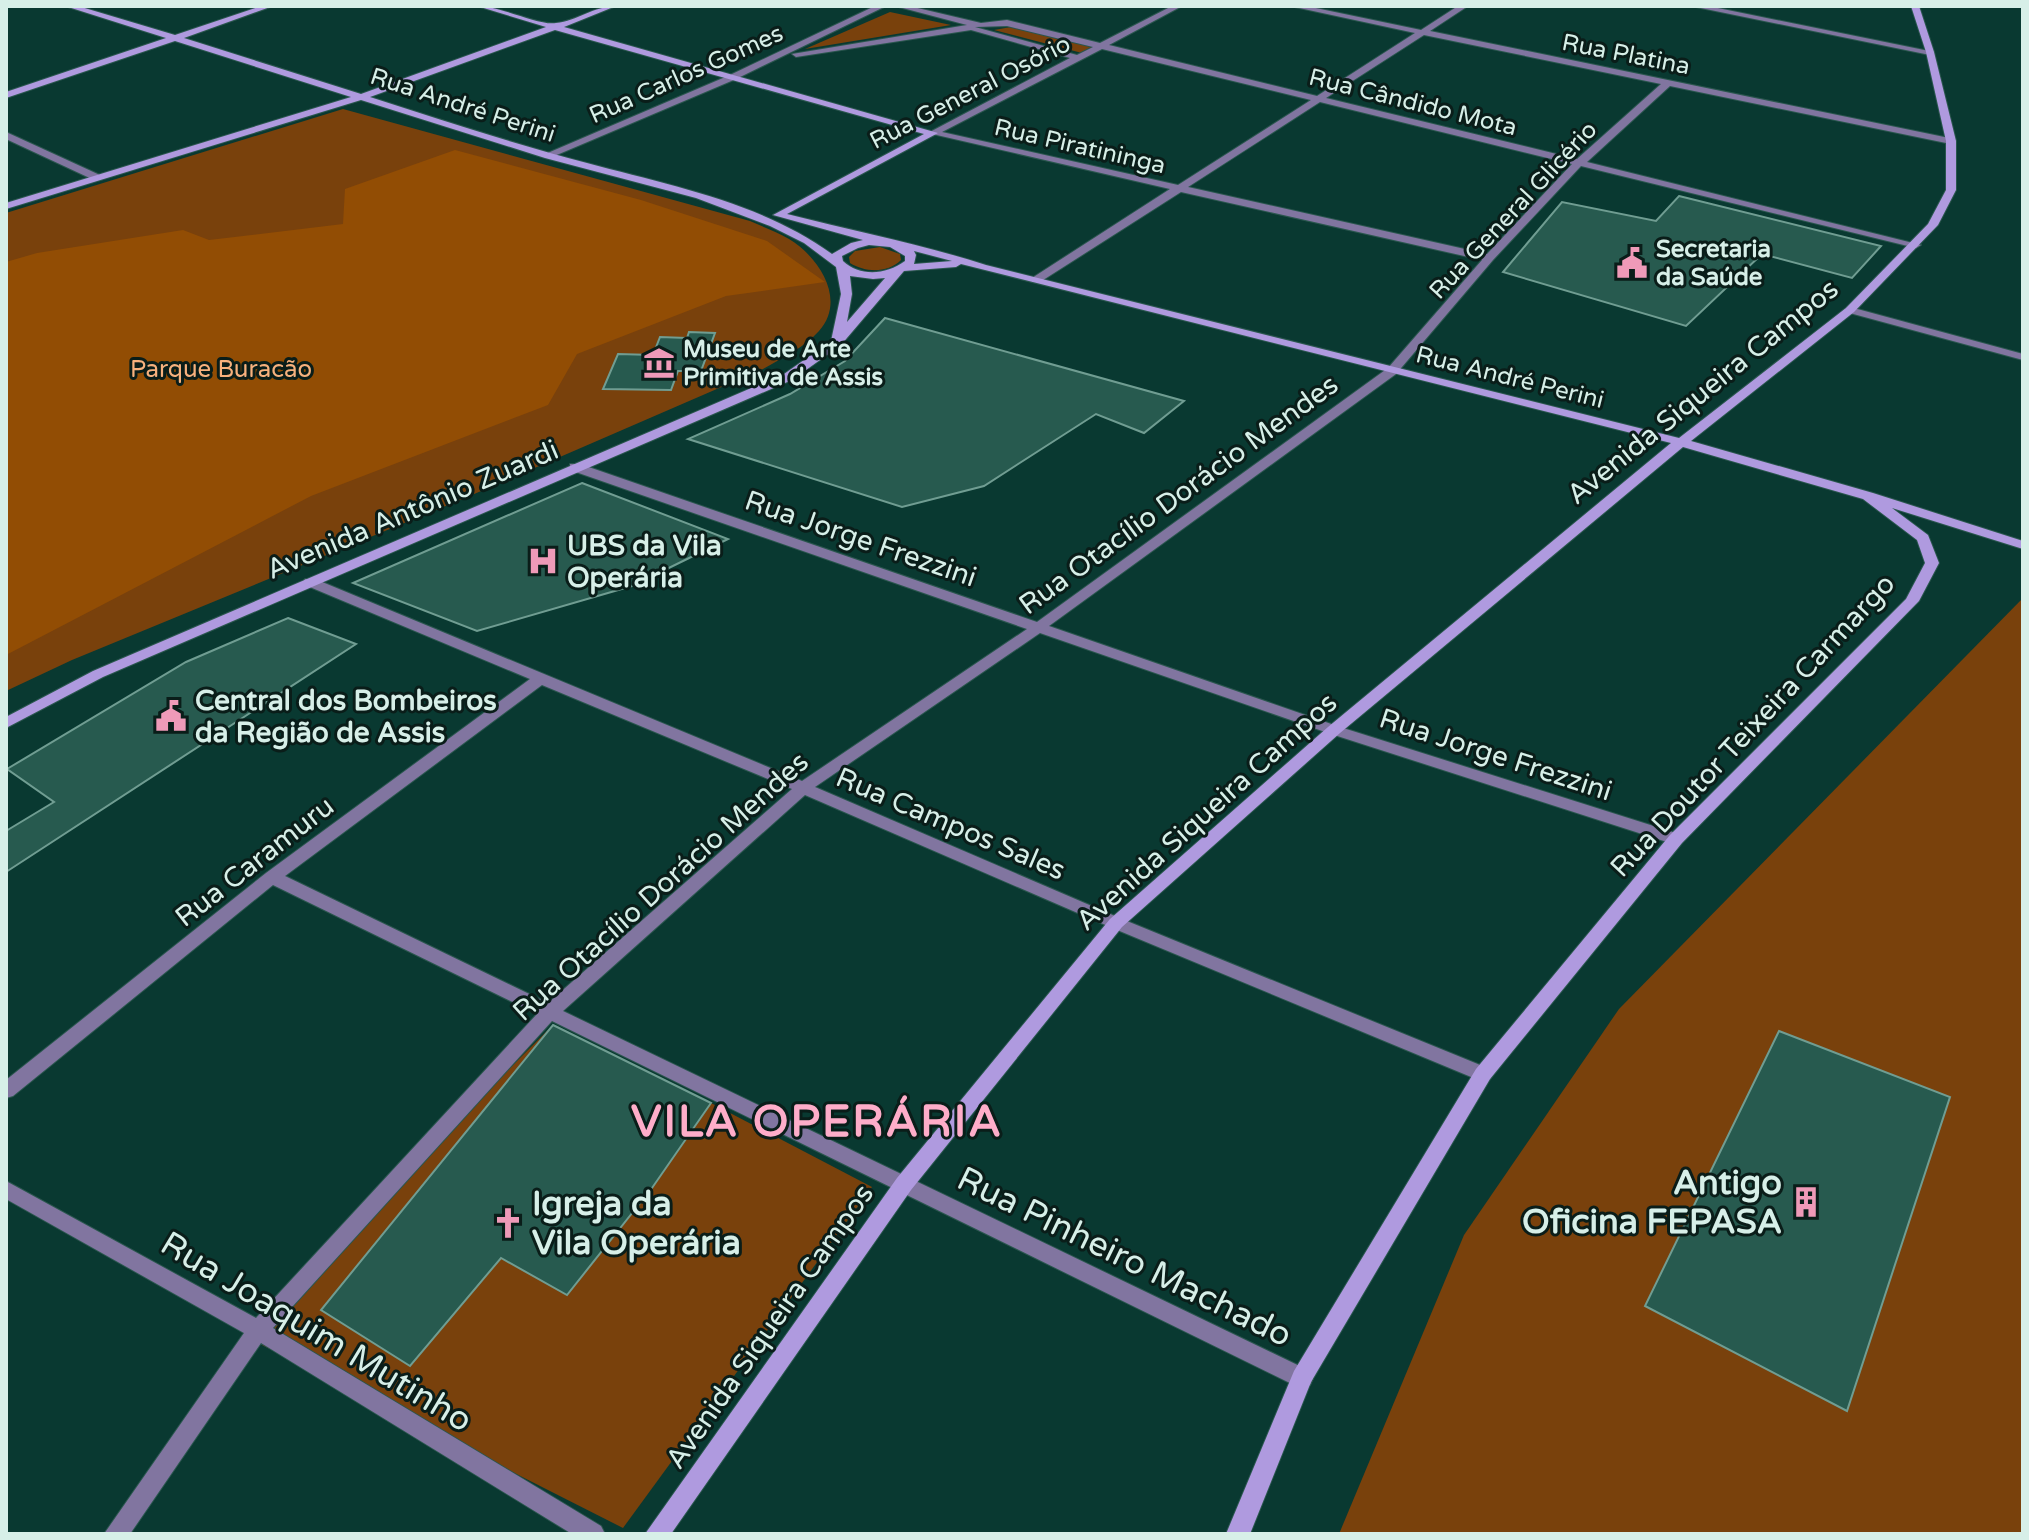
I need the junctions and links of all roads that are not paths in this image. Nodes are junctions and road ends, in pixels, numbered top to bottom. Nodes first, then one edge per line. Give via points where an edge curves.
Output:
1 (69, 6) edge
2 (269, 6) edge
3 (481, 6) edge
4 (612, 6) edge
5 (882, 6) edge
6 (899, 6) edge
7 (1178, 6) edge
8 (1294, 6) edge
9 (1464, 6) edge
10 (1695, 6) edge
11 (1915, 6) edge
12 (981, 26) junction
13 (557, 27) junction
14 (966, 28) junction
15 (1423, 33) junction
16 (176, 38) junction
17 (1100, 46) junction
18 (1930, 52) junction
19 (777, 57) junction
20 (1079, 58) junction
21 (733, 77) junction
22 (1669, 82) junction
23 (6, 95) edge
24 (364, 96) junction
25 (1320, 99) junction
26 (933, 133) junction
27 (6, 135) edge
28 (1951, 141) junction
29 (548, 155) junction
30 (1578, 164) junction
31 (98, 178) junction
32 (1180, 190) junction
33 (6, 206) edge
34 (883, 242) junction
35 (896, 245) junction
36 (1916, 245) junction
37 (1489, 258) junction
38 (839, 265) junction
39 (982, 267) junction
40 (901, 269) junction
41 (1036, 280) junction
42 (1850, 310) junction
43 (837, 342) junction
44 (2021, 357) dead end
45 (1392, 371) junction
46 (1681, 442) junction
47 (575, 467) junction
48 (1868, 496) junction
49 (2023, 545) edge
50 (310, 582) junction
51 (1039, 627) junction
52 (540, 679) junction
53 (6, 723) edge
54 (1334, 730) junction
55 (803, 788) junction
56 (1676, 839) junction
57 (272, 877) junction
58 (1116, 923) junction
59 (550, 1012) junction
60 (1483, 1074) junction
61 (6, 1091) edge
62 (904, 1184) junction
63 (6, 1189) edge
64 (258, 1330) junction
65 (1302, 1378) junction
66 (116, 1534) edge
67 (593, 1534) edge
68 (657, 1534) edge
69 (1238, 1534) edge

1 - 16 main road, Rua André Perini
2 - 16 main road
3 - 13 main road, Rua Piratininga
4 - 13 main road
5 - 19 street, Rua Carlos Gomes
6 - 12 street, Rua Cândido Mota
7 - 17 street, Rua General Osório
8 - 15 street, Rua Platina
9 - 15 street
10 - 18 street
11 - 18 main road, Avenida Siqueira Campos
12 - 14 street
12 - 17 street, Rua Cândido Mota via 1007,23
13 - 21 main road, Rua Piratininga
13 - 24 main road
14 - 19 street
14 - 20 street
15 - 22 street, Rua Platina
15 - 25 street
16 - 23 main road
16 - 24 main road, Rua André Perini
17 - 20 street, Rua General Osório
17 - 25 street, Rua Cândido Mota
18 - 28 main road, Avenida Siqueira Campos
19 - 21 street, Rua Carlos Gomes
20 - 26 street, Rua General Osório
21 - 26 main road, Rua Piratininga
21 - 29 street, Rua Carlos Gomes
22 - 28 street, Rua Platina
22 - 30 street, Rua General Glicério
24 - 29 main road, Rua André Perini
24 - 31 main road
25 - 30 street, Rua Cândido Mota
25 - 32 street
26 - 32 street, Rua Piratininga
26 - 34 main road, Rua General Osório via 779,212 792,221
27 - 31 street
28 - 36 main road, Avenida Siqueira Campos via 1951,190
29 - 38 main road, Rua André Perini via 744,211 806,240
30 - 36 street, Rua Cândido Mota
30 - 37 street, Rua General Glicério
31 - 33 main road
32 - 37 street, Rua Piratininga
32 - 41 street
34 - 35 main road, Rua André Perini
34 - 38 main road via 844,249 837,255
35 - 39 main road, Rua André Perini
35 - 40 main road via 911,255
36 - 42 main road, Avenida Siqueira Campos
37 - 45 street, Rua General Glicério
38 - 40 main road, Rua André Perini via 864,275
38 - 43 main road via 848,288
39 - 40 main road, Rua André Perini via 937,264
39 - 41 main road, Rua André Perini
40 - 43 main road, Avenida Antônio Zuardi
41 - 45 main road, Rua André Perini
42 - 44 street
42 - 46 main road, Avenida Siqueira Campos
43 - 47 main road, Avenida Antônio Zuardi via 766,388
45 - 46 main road, Rua André Perini
45 - 51 street, Rua Otacílio Dorácio Mendes
46 - 48 main road, Rua André Perini
46 - 54 main road, Avenida Siqueira Campos
47 - 50 main road, Avenida Antônio Zuardi
47 - 51 street, Rua Jorge Frezzini
48 - 49 main road, Rua André Perini
48 - 56 main road, Rua Doutor Teixeira Carmargo via 1923,538 1932,563 1929,573 1912,601
50 - 52 street, Rua Campos Sales
50 - 53 main road, Avenida Antônio Zuardi via 98,674
51 - 54 street, Rua Jorge Frezzini
51 - 55 street, Rua Otacílio Dorácio Mendes
52 - 55 street, Rua Campos Sales
52 - 57 street, Rua Caramuru
54 - 56 street, Rua Jorge Frezzini
54 - 58 main road, Avenida Siqueira Campos
55 - 58 street, Rua Campos Sales
55 - 59 street, Rua Otacílio Dorácio Mendes
56 - 60 main road, Rua Doutor Teixeira Carmargo
57 - 59 street, Rua Pinheiro Machado
57 - 61 street, Rua Caramuru
58 - 60 street, Rua Campos Sales
58 - 62 main road, Avenida Siqueira Campos
59 - 62 street, Rua Pinheiro Machado
59 - 64 street, Rua Otacílio Dorácio Mendes
60 - 65 main road, Rua Doutor Teixeira Carmargo
62 - 65 street, Rua Pinheiro Machado
62 - 68 main road, Avenida Siqueira Campos
63 - 64 street, Rua Joaquim Mutinho
64 - 66 street, Rua Otacílio Dorácio Mendes
64 - 67 street, Rua Joaquim Mutinho
65 - 69 main road, Rua Doutor Teixeira Carmargo

